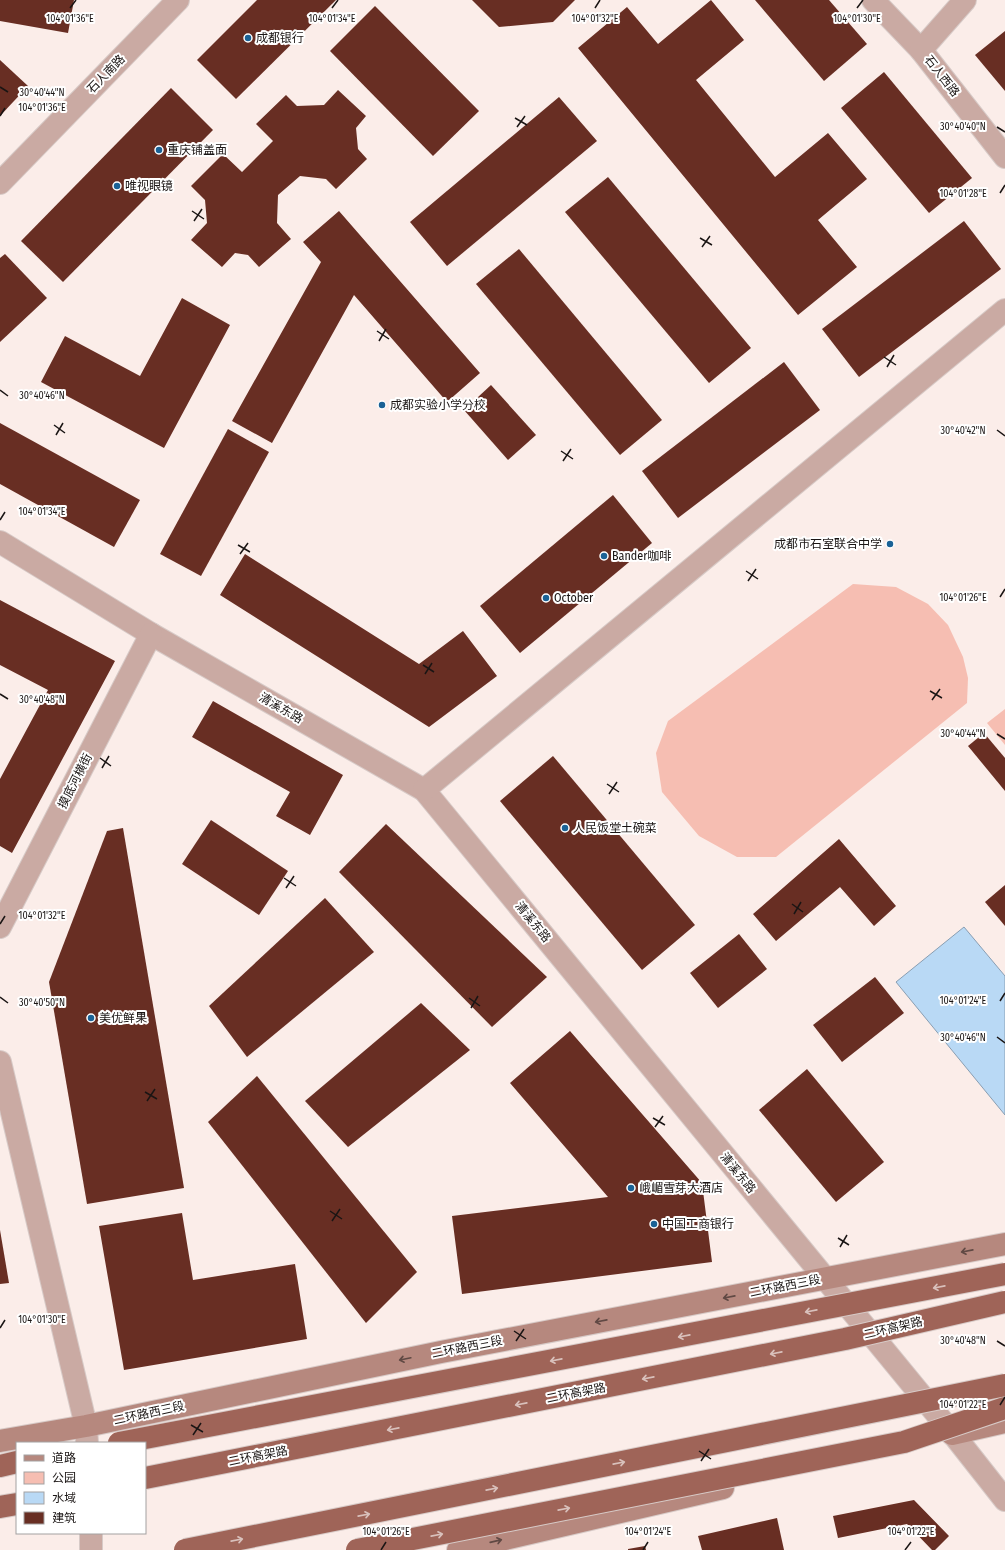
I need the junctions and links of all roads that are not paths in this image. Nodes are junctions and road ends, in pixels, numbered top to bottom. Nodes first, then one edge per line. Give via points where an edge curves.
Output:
1 (178, 0) edge
2 (873, 0) edge
3 (965, 0) edge
4 (921, 50) junction
5 (1005, 157) edge
6 (0, 183) edge
7 (1005, 310) edge
8 (0, 542) edge
9 (151, 634) junction
10 (424, 790) junction
11 (0, 927) edge
12 (0, 1062) edge
13 (1005, 1244) edge
14 (1005, 1274) edge
15 (825, 1279) junction
16 (1005, 1302) edge
17 (1005, 1385) edge
18 (1005, 1408) edge
19 (1005, 1422) edge
20 (87, 1434) edge
21 (953, 1434) junction
22 (0, 1441) edge
23 (124, 1442) edge
24 (16, 1462) edge
25 (0, 1466) edge
26 (146, 1478) edge
27 (1005, 1500) edge
28 (16, 1504) edge
29 (0, 1507) edge
30 (91, 1534) edge
31 (91, 1550) edge
32 (185, 1550) edge
33 (357, 1550) edge
34 (458, 1550) edge

1 - 6 street, 石人南路
2 - 4 street, 石人西路
3 - 4 street
4 - 5 street, 石人西路
7 - 10 street
8 - 9 street, 清溪东路
9 - 10 street, 清溪东路
9 - 11 street, 摸底河横街
10 - 15 street, 清溪东路
12 - 20 street
13 -> 15 main road, 二环路西三段
14 -> 23 highway, bridge
15 -> 20 main road, 二环路西三段 via 441,1352
15 - 21 street, 清溪东路
16 -> 26 highway, 二环高架路, bridge via 845,1339
32 -> 17 highway, bridge
33 -> 18 highway, bridge via 904,1442
19 - 21 main road
20 - 22 main road, 二环路西三段
21 - 27 street, 清溪东路
34 -> 21 main road
24 - 25 highway
28 - 29 highway
30 - 31 street

